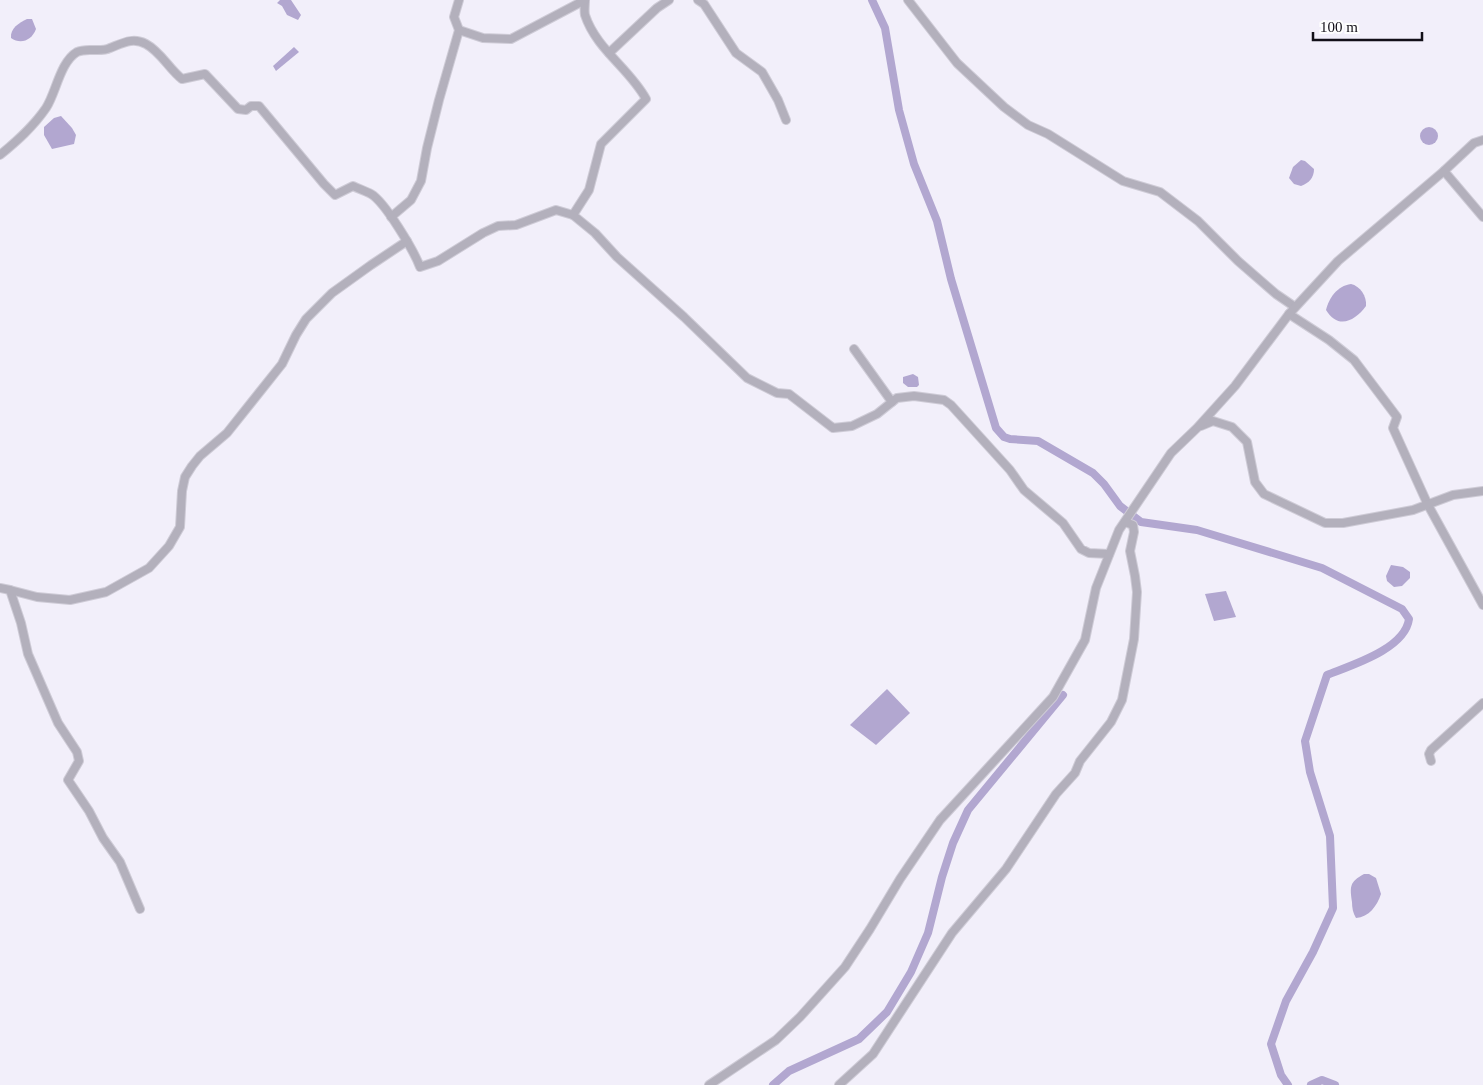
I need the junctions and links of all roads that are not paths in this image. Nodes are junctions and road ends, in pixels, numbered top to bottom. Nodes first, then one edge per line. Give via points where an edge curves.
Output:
1 (459, 0) edge
2 (585, 0) edge
3 (670, 0) edge
4 (698, 0) edge
5 (908, 0) edge
6 (459, 30) junction
7 (609, 53) junction
8 (786, 120) dead end
9 (1483, 140) edge
10 (0, 155) edge
11 (1444, 171) junction
12 (574, 215) junction
13 (391, 217) junction
14 (1483, 217) edge
15 (407, 241) junction
16 (1295, 308) junction
17 (1289, 314) junction
18 (854, 349) dead end
19 (892, 402) junction
20 (1197, 428) junction
21 (1483, 491) edge
22 (1428, 504) junction
23 (1125, 522) junction
24 (1109, 554) junction
25 (0, 588) edge
26 (10, 590) junction
27 (1483, 605) edge
28 (1483, 703) edge
29 (1431, 761) dead end
30 (140, 909) dead end
31 (709, 1085) edge
32 (839, 1085) edge

1 - 6 street via 454,17
2 - 6 street via 511,39 483,38
2 - 7 street via 584,14
3 - 7 street
4 - 8 street via 704,4 736,53 762,72
5 - 16 street via 957,63 1004,107 1123,181 1160,192 1198,221 1238,261
6 - 13 street via 421,181 411,200
7 - 12 street via 646,99 601,144 589,190
9 - 11 street via 1474,143
10 - 13 street via 46,108 67,61 77,52 108,49 135,40 148,45 182,79 205,74 238,109 259,106 335,195 353,186 373,195
11 - 14 street
11 - 16 street via 1338,261
12 - 15 street via 556,210 516,225 498,226 438,261 420,267
12 - 19 street via 747,378 777,393 789,394 833,428 852,426 877,414
13 - 15 street
15 - 26 street via 332,293 306,319 282,364 227,433 200,456 185,477 180,527 169,546 149,568 106,592 70,600
16 - 17 street
17 - 20 street via 1235,386
17 - 22 street via 1354,360 1397,417 1393,428
18 - 19 street
19 - 24 street via 897,398 914,396 951,404 1024,490 1063,524 1081,549 1088,553
20 - 22 street via 1213,421 1232,427 1246,442 1254,482 1264,494 1325,523 1404,512
20 - 23 street via 1171,453
21 - 22 street via 1453,495
22 - 27 street
23 - 24 street via 1118,530
23 - 32 street via 1132,526 1134,532 1130,551 1137,608 1122,700 1111,722 1085,755 1076,773 1056,794 1006,869 952,934 873,1054
24 - 31 street via 1096,588 1085,640 1053,696 940,820 845,967 776,1040
25 - 26 street
26 - 30 street via 28,654 58,723 77,752 79,761 68,780 120,862
28 - 29 street via 1431,750

